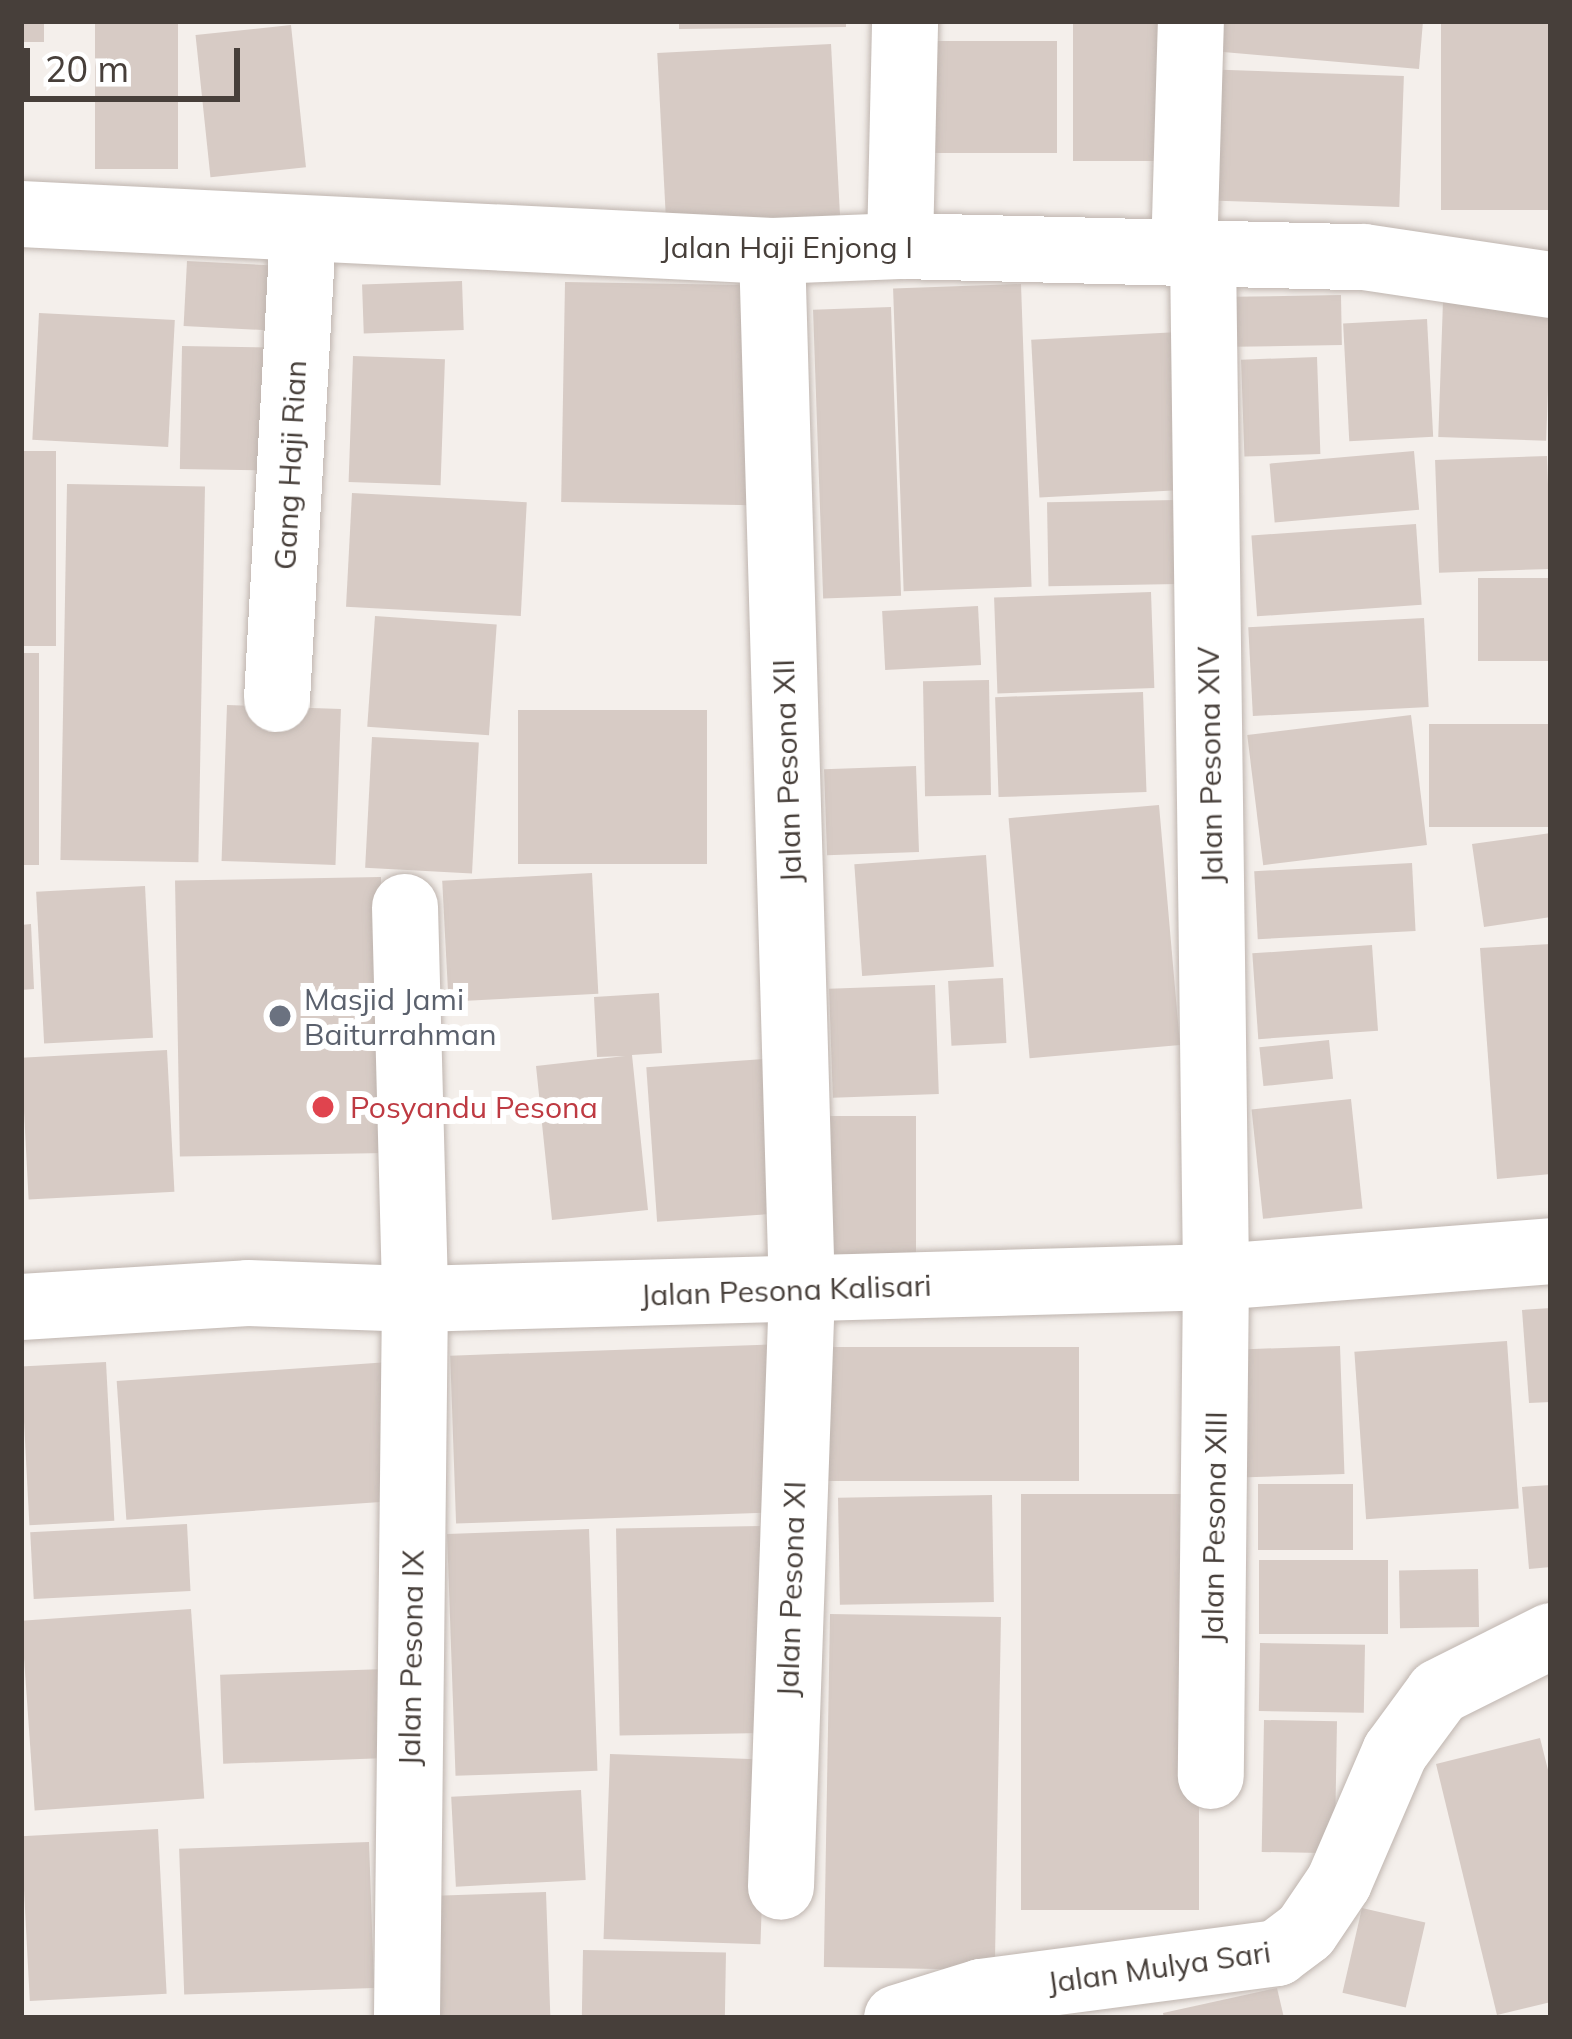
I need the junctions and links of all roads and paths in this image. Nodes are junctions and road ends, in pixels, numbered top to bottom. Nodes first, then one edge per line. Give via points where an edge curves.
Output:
1 (905, 21) edge
2 (1191, 21) edge
3 (21, 214) edge
4 (303, 232) junction
5 (900, 246) junction
6 (772, 251) junction
7 (1193, 254) junction
8 (1551, 285) edge
9 (277, 699) dead end
10 (405, 907) dead end
11 (1551, 1252) edge
12 (1216, 1277) junction
13 (802, 1291) junction
14 (415, 1299) junction
15 (21, 1307) edge
16 (1551, 1636) edge
17 (1211, 1776) dead end
18 (781, 1887) dead end
19 (1126, 1996) edge
20 (407, 2018) edge
21 (897, 2018) edge

1 - 5 street
2 - 7 street, Jalan Pesona XIV
3 - 4 street, Jalan Haji Enjong I
4 - 6 street, Jalan Haji Enjong I
4 - 9 street, Gang Haji Rian
5 - 6 street, Jalan Haji Enjong I
5 - 7 street, Jalan Haji Enjong I
6 - 13 street, Jalan Pesona XII
7 - 8 street, Jalan Haji Enjong I via 1364,257
7 - 12 street, Jalan Pesona XIV
10 - 14 street, Jalan Pesona IX
11 - 12 street, Jalan Pesona Kalisari
12 - 13 street, Jalan Pesona Kalisari
12 - 17 street, Jalan Pesona XIII
13 - 14 street, Jalan Pesona Kalisari
13 - 18 street, Jalan Pesona XI
14 - 15 street, Jalan Pesona Kalisari via 248,1293
14 - 20 street, Jalan Pesona IX
16 - 19 street, Jalan Mulya Sari via 1439,1692 1395,1752 1339,1882 1306,1931 1277,1953
19 - 21 street, Jalan Mulya Sari via 981,1992

